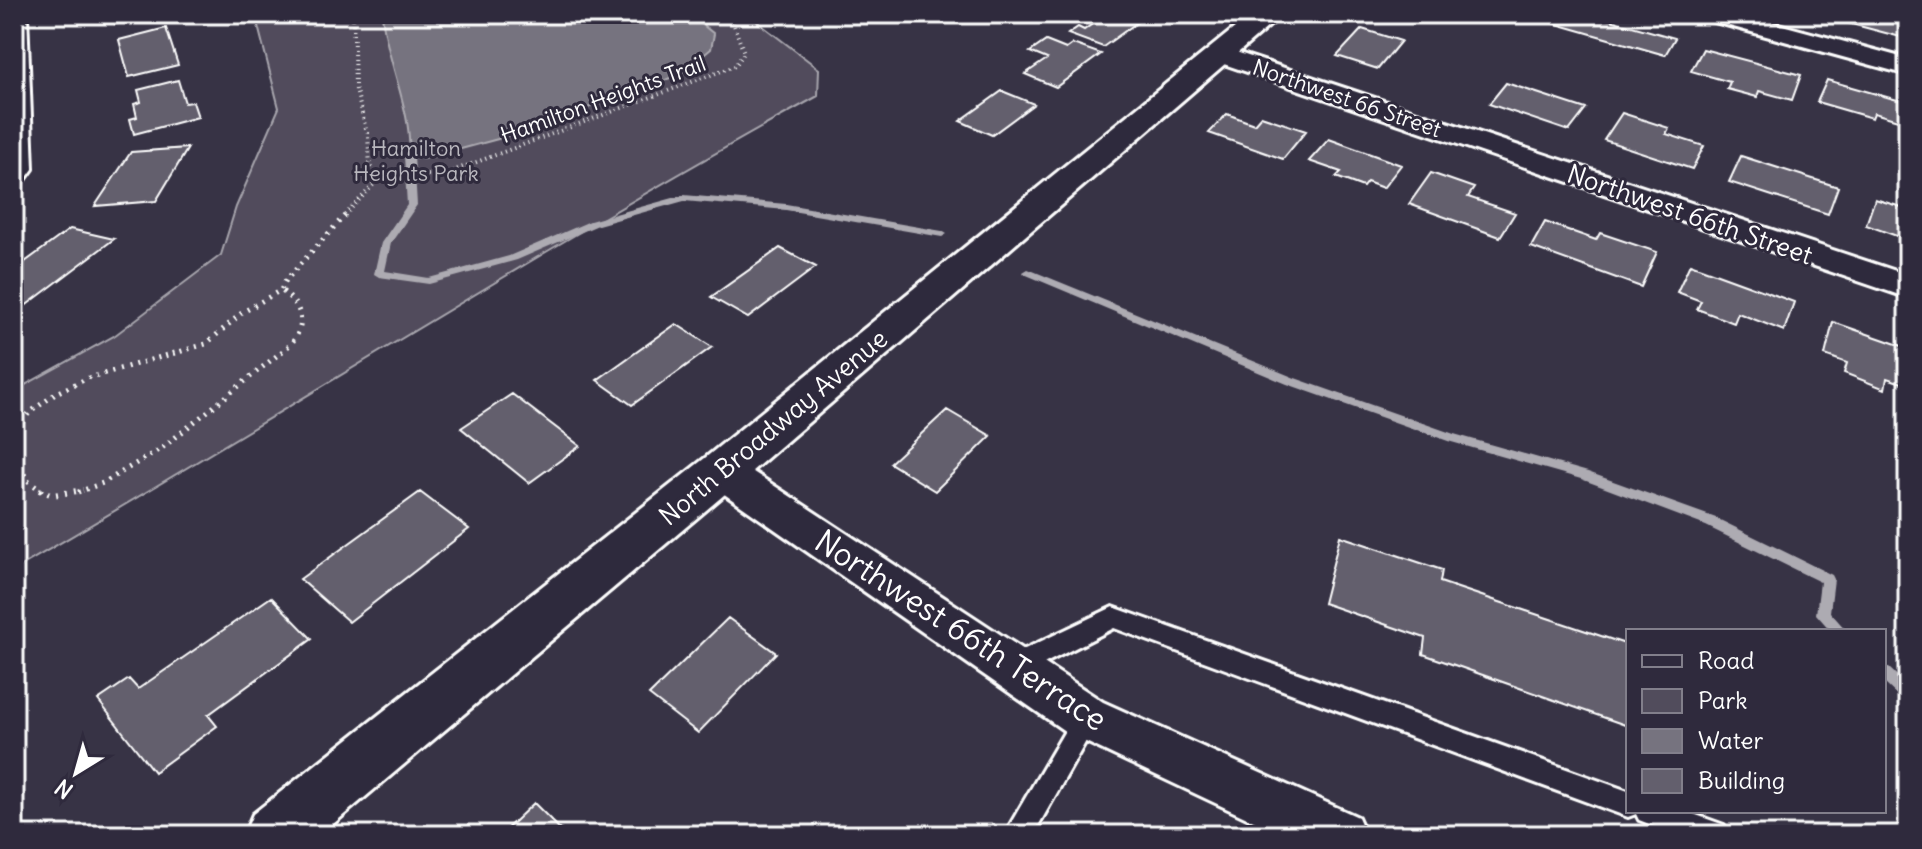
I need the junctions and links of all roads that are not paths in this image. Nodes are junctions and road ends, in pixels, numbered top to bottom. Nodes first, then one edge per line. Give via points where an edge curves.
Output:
1 (15, 14) edge
2 (1269, 14) edge
3 (1713, 14) edge
4 (1221, 55) junction
5 (1908, 67) edge
6 (1472, 140) joint
7 (14, 174) edge
8 (1908, 287) edge
9 (721, 471) junction
10 (1011, 668) junction
11 (1086, 718) junction
12 (1626, 803) edge
13 (1654, 813) edge
14 (274, 835) edge
15 (1018, 835) edge
16 (1340, 835) edge
17 (1714, 835) edge

1 - 7 street
2 - 4 street, North Broadway Avenue
3 - 5 street
4 - 6 street, Northwest 66 Street
4 - 9 street, North Broadway Avenue
6 - 8 street, Northwest 66th Street
9 - 10 street, Northwest 66th Terrace
9 - 14 street, North Broadway Avenue
10 - 11 street, Northwest 66th Terrace
10 - 12 lane via 1113,617
11 - 15 lane
11 - 16 street, Northwest 66th Terrace
13 - 17 lane

